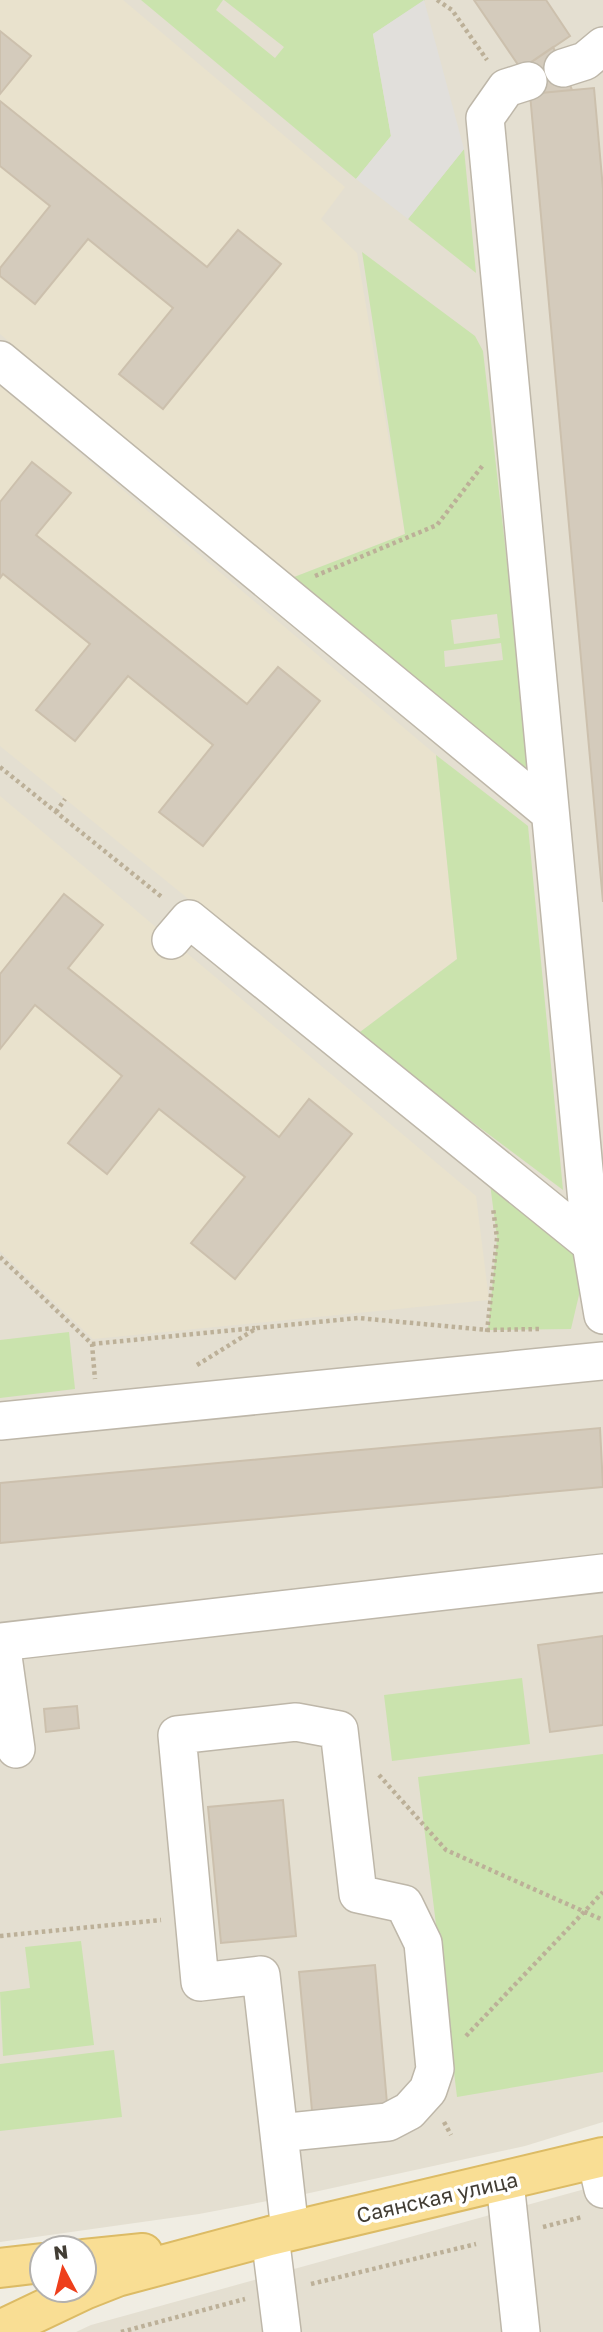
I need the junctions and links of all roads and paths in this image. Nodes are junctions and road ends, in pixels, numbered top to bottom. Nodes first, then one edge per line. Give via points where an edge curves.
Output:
1 (437, 0) edge
2 (603, 46) edge
3 (563, 68) dead end
4 (517, 84) joint
5 (0, 360) edge
6 (514, 425) junction
7 (281, 589) junction
8 (0, 767) edge
9 (65, 799) dead end
10 (56, 812) junction
11 (550, 813) junction
12 (180, 930) joint
13 (492, 1199) dead end
14 (591, 1244) junction
15 (0, 1257) edge
16 (0, 1265) edge
17 (13, 1269) junction
18 (603, 1315) edge
19 (257, 1328) junction
20 (543, 1329) dead end
21 (488, 1330) junction
22 (92, 1344) junction
23 (603, 1362) edge
24 (193, 1368) dead end
25 (107, 1375) dead end
26 (96, 1394) junction
27 (0, 1421) edge
28 (603, 1573) edge
29 (1, 1642) edge
30 (16, 1749) dead end
31 (374, 1770) dead end
32 (603, 1892) edge
33 (585, 1911) junction
34 (194, 1917) junction
35 (603, 1920) edge
36 (0, 1936) edge
37 (435, 2068) junction
38 (279, 2133) junction
39 (598, 2180) edge
40 (505, 2182) junction
41 (280, 2234) junction
42 (511, 2235) junction
43 (98, 2257) edge
44 (28, 2265) edge
45 (0, 2268) edge
46 (98, 2284) edge
47 (55, 2304) edge
48 (278, 2321) edge
49 (0, 2330) edge
50 (121, 2332) edge
51 (521, 2332) edge

1 - 4 path via 452,10
2 - 3 lane via 584,61
4 - 6 lane via 485,118
5 - 7 lane via 156,503
6 - 7 path via 437,526
6 - 11 lane
7 - 11 lane
8 - 10 path
9 - 10 path
10 - 12 path
11 - 14 lane
12 - 14 lane
13 - 21 path via 496,1238
14 - 18 lane
15 - 17 path
16 - 17 path
17 - 22 path
19 - 21 path via 358,1318
19 - 22 path
19 - 24 path
20 - 21 path
22 - 26 path
23 - 26 lane
25 - 26 path
26 - 27 lane
28 - 29 lane
29 - 30 lane
31 - 33 path via 446,1850
32 - 33 path
33 - 35 path
33 - 37 path
34 - 36 path
34 - 37 lane via 177,1735 296,1722 339,1730 358,1894 404,1904 423,1943
34 - 38 lane via 200,1982 261,1975
37 - 38 lane via 428,2090 409,2112 388,2122
38 - 41 lane
39 - 40 main road, Саянская улица
39 - 42 path
40 - 41 main road, Саянская улица
40 - 42 lane
41 - 43 main road, Саянская улица
41 - 46 main road, Саянская улица
41 - 48 lane
42 - 48 path
42 - 51 lane
44 - 45 main road
47 - 49 main road, Саянская улица
48 - 50 path via 172,2316

